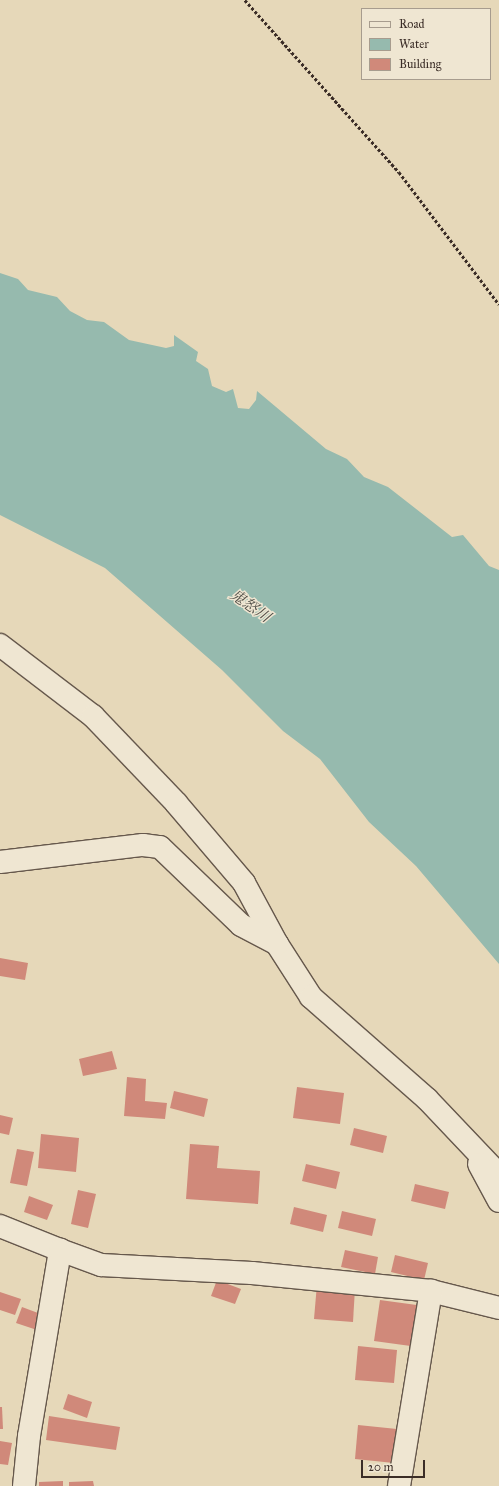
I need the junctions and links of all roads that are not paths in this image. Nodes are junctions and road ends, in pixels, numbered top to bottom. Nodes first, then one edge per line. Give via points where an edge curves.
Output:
1 (0, 645) edge
2 (0, 862) edge
3 (276, 944) junction
4 (469, 1145) junction
5 (499, 1175) edge
6 (499, 1201) edge
7 (0, 1226) edge
8 (60, 1250) junction
9 (431, 1291) junction
10 (499, 1308) edge
11 (24, 1486) edge
12 (399, 1486) edge

1 - 3 street via 93,716 176,803 244,883
2 - 3 street via 143,845 160,847 241,925
3 - 4 street via 311,997 427,1099
4 - 5 street
4 - 6 street
7 - 8 street
8 - 9 street via 101,1264 252,1273
8 - 11 street via 29,1436
9 - 10 street
9 - 12 street

